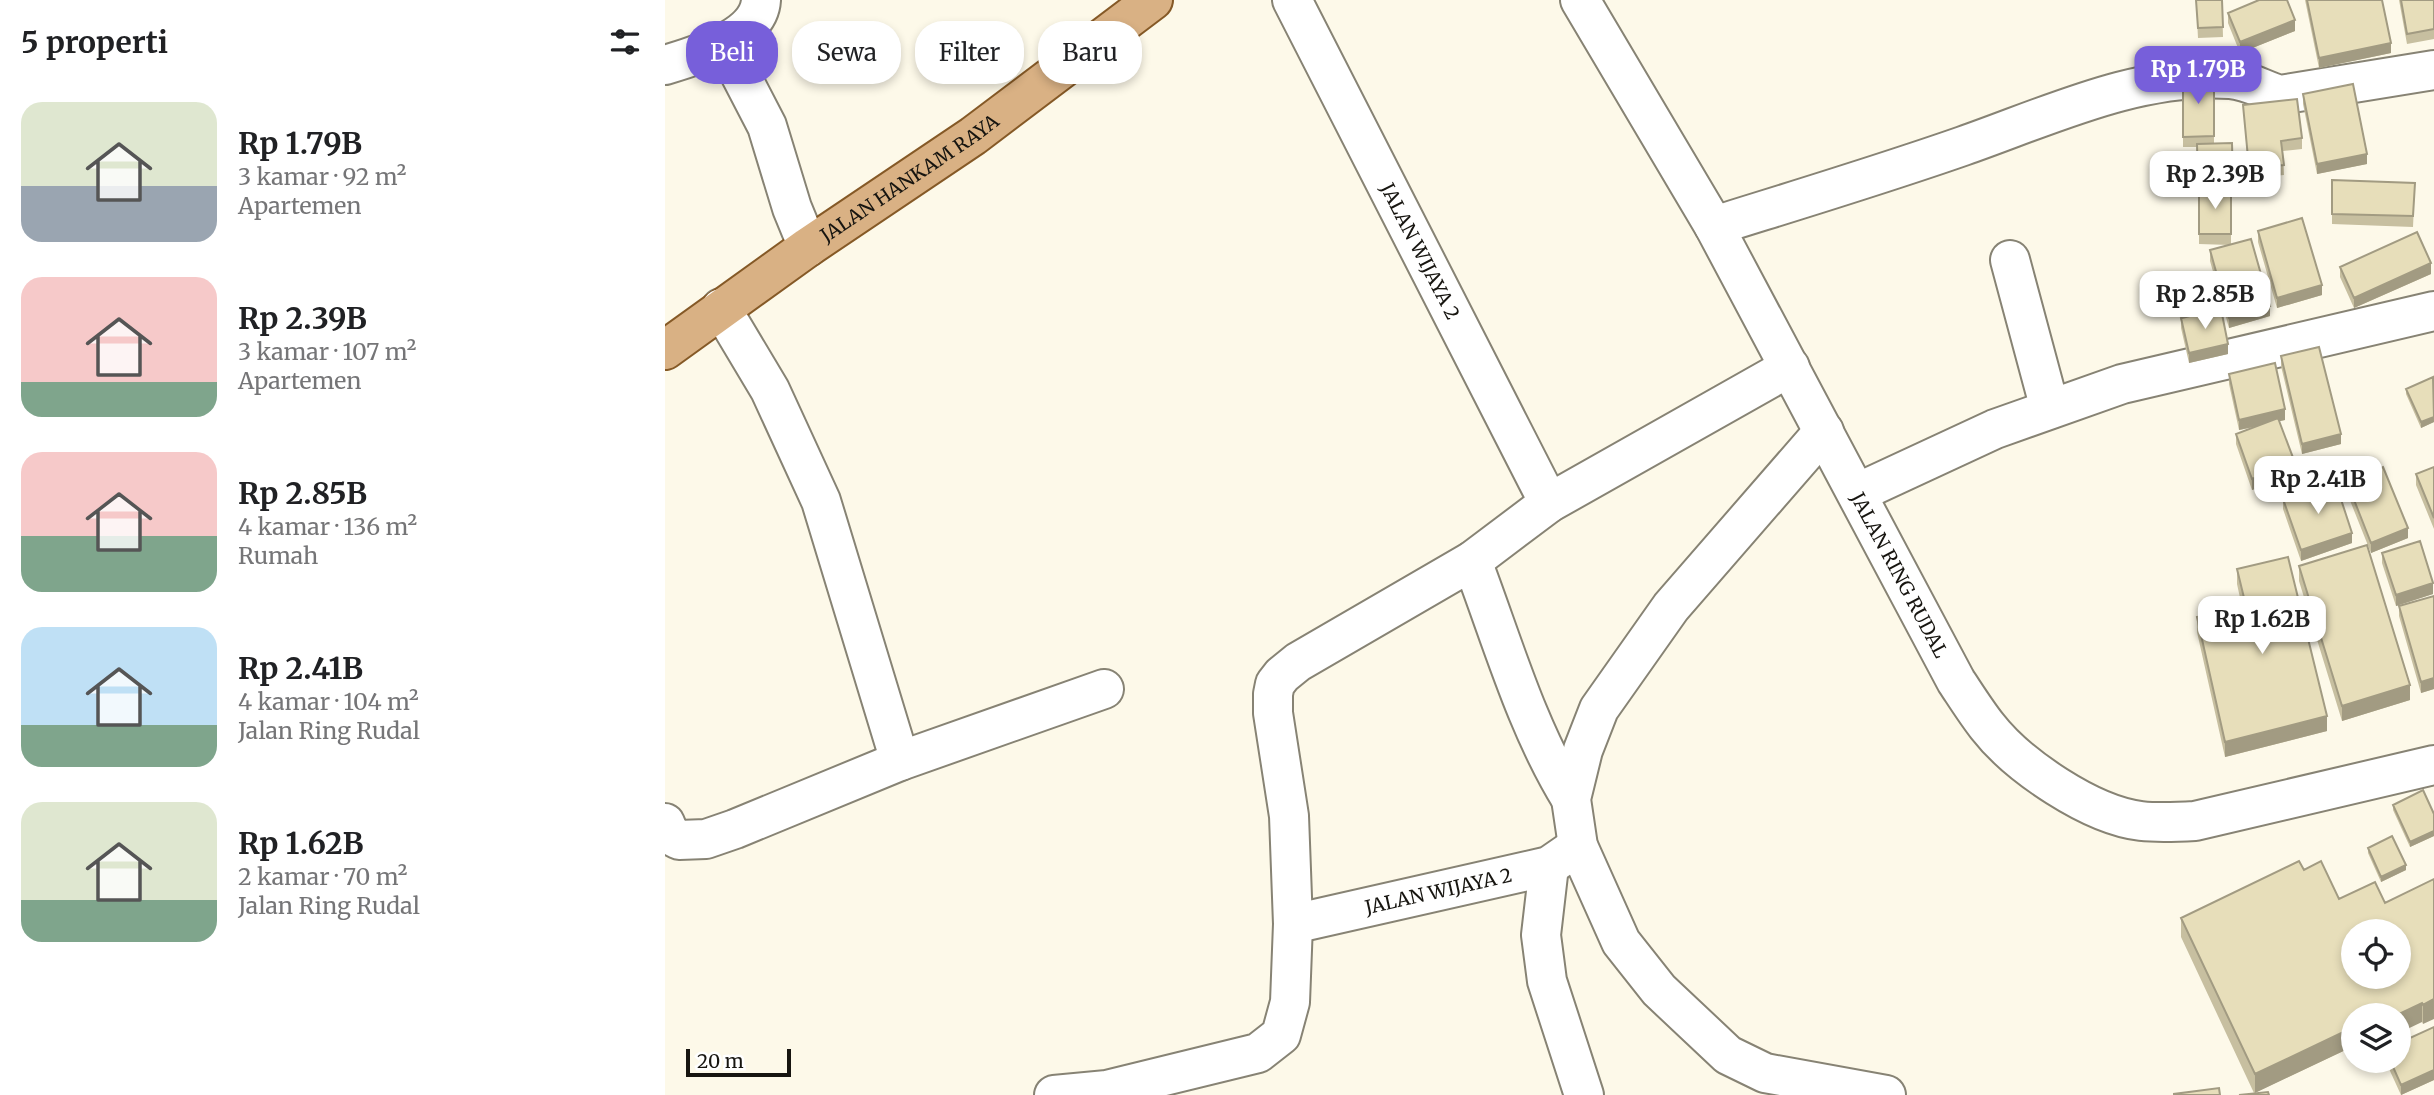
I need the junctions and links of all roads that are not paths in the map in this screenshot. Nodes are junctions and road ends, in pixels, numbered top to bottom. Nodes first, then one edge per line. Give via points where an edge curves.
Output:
1 (761, 0) edge
2 (1153, 0) edge
3 (1292, 0) edge
4 (1580, 0) edge
5 (755, 21) edge
6 (686, 63) edge
7 (665, 65) edge
8 (2434, 70) edge
9 (747, 84) edge
10 (1714, 226) junction
11 (808, 247) junction
12 (2010, 260) dead end
13 (721, 308) junction
14 (2434, 311) edge
15 (665, 351) edge
16 (1790, 368) junction
17 (2050, 409) junction
18 (1823, 430) junction
19 (1857, 493) junction
20 (1549, 503) junction
21 (1472, 561) junction
22 (1104, 689) dead end
23 (900, 761) junction
24 (2434, 765) edge
25 (1571, 799) junction
26 (665, 823) edge
27 (1563, 856) junction
28 (1293, 924) junction
29 (1054, 1095) edge
30 (1584, 1095) edge
31 (1885, 1095) edge

1 - 5 street
2 - 11 main road, JALAN HANKAM RAYA via 973,136
3 - 20 street, JALAN WIJAYA 2
4 - 10 street, JALAN RING RUDAL
6 - 7 street
8 - 10 street via 2280,95 2230,79 2150,83
9 - 11 street via 767,126
10 - 16 street, JALAN RING RUDAL
11 - 13 main road, JALAN HANKAM RAYA
12 - 17 street
13 - 15 main road, JALAN HANKAM RAYA
13 - 23 street via 770,390 821,501
14 - 17 street via 2122,384
16 - 18 street, JALAN RING RUDAL
16 - 20 street
17 - 19 street via 1995,429
18 - 19 street, JALAN RING RUDAL
18 - 25 street via 1671,607 1599,709
19 - 24 street, JALAN RING RUDAL via 1957,681 1988,727 2023,761 2078,800 2139,821 2196,821
20 - 21 street
21 - 25 street via 1531,718
21 - 28 street via 1298,662 1275,684 1273,713 1289,816
22 - 23 street
23 - 26 street via 706,839 679,840 670,835
25 - 27 street
27 - 28 street, JALAN WIJAYA 2
27 - 30 street via 1541,935 1547,981
27 - 31 street via 1659,990 1728,1055 1765,1073
28 - 29 street via 1290,1002 1282,1035 1272,1043 1258,1053 1107,1090

